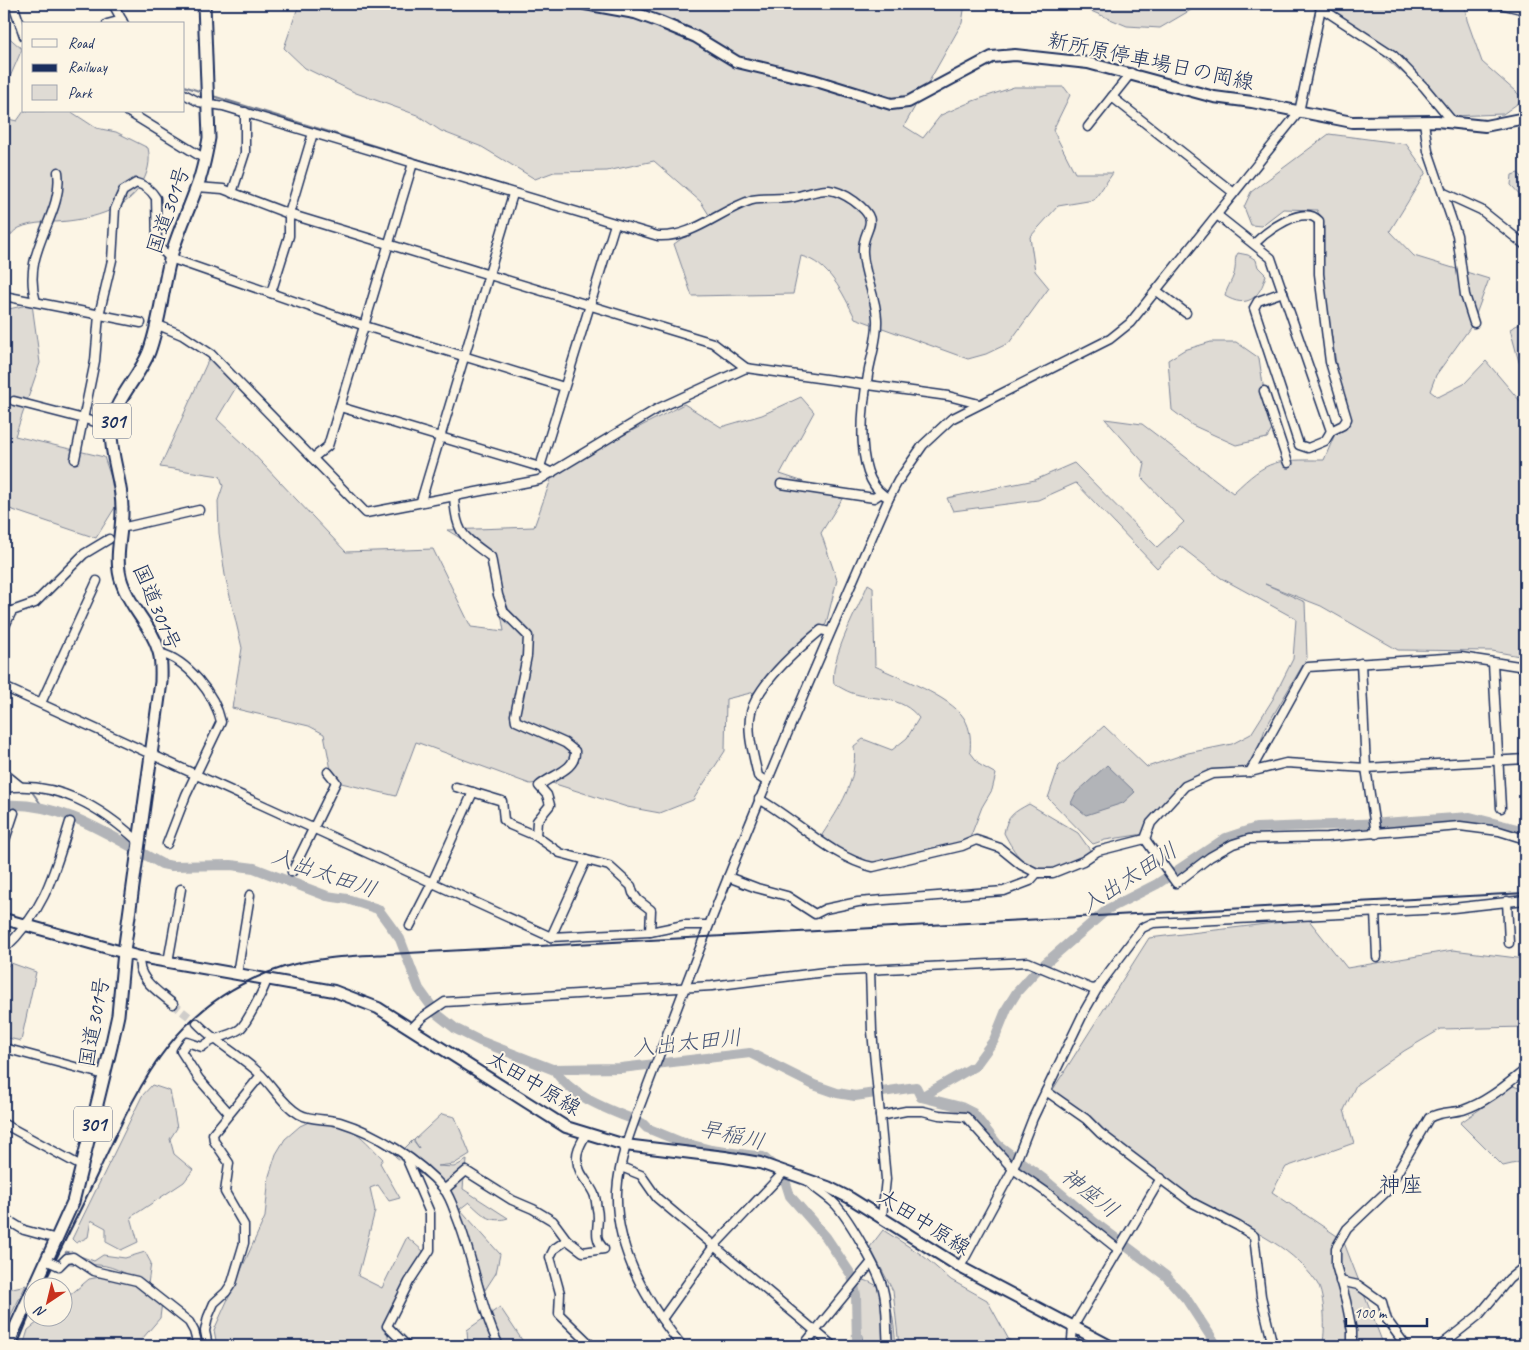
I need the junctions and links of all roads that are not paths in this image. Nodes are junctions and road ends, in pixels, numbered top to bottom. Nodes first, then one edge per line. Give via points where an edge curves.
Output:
1 (13, 4) edge
2 (113, 4) edge
3 (204, 4) edge
4 (585, 4) edge
5 (1500, 4) edge
6 (1319, 6) edge
7 (1525, 10) edge
8 (123, 22) edge
9 (22, 30) edge
10 (1131, 73) junction
11 (185, 95) edge
12 (1112, 97) junction
13 (208, 104) junction
14 (128, 112) edge
15 (245, 112) junction
16 (1299, 112) junction
17 (1525, 118) edge
18 (1424, 122) junction
19 (1453, 122) junction
20 (1088, 126) dead end
21 (313, 133) junction
22 (205, 159) junction
23 (413, 163) junction
24 (58, 172) dead end
25 (197, 186) junction
26 (232, 193) junction
27 (1234, 193) junction
28 (1444, 193) junction
29 (513, 194) junction
30 (289, 214) junction
31 (1217, 214) junction
32 (614, 224) junction
33 (390, 244) junction
34 (1254, 244) junction
35 (1525, 245) edge
36 (170, 258) junction
37 (489, 274) junction
38 (1157, 291) junction
39 (1282, 292) junction
40 (271, 293) junction
41 (4, 296) edge
42 (36, 302) junction
43 (589, 305) junction
44 (99, 314) junction
45 (1186, 314) dead end
46 (141, 323) dead end
47 (1474, 323) dead end
48 (158, 325) junction
49 (365, 326) junction
50 (464, 356) junction
51 (746, 368) junction
52 (866, 385) junction
53 (564, 387) junction
54 (1264, 391) dead end
55 (14, 401) dead end
56 (979, 404) junction
57 (340, 407) junction
58 (83, 420) junction
59 (111, 426) junction
60 (1331, 431) junction
61 (440, 438) junction
62 (313, 458) junction
63 (75, 459) dead end
64 (1288, 463) dead end
65 (540, 467) junction
66 (552, 473) junction
67 (781, 484) dead end
68 (880, 494) junction
69 (454, 496) junction
70 (889, 498) junction
71 (420, 501) junction
72 (199, 510) dead end
73 (122, 528) junction
74 (109, 539) dead end
75 (97, 581) dead end
76 (4, 628) edge
77 (830, 632) junction
78 (160, 653) junction
79 (1361, 663) junction
80 (1493, 663) junction
81 (1525, 666) edge
82 (4, 687) edge
83 (41, 703) junction
84 (151, 755) junction
85 (1525, 759) edge
86 (1498, 760) junction
87 (1366, 768) junction
88 (4, 772) edge
89 (328, 772) dead end
90 (1250, 772) junction
91 (196, 775) junction
92 (767, 782) junction
93 (20, 786) junction
94 (456, 787) dead end
95 (4, 788) edge
96 (473, 792) junction
97 (760, 799) junction
98 (1500, 808) dead end
99 (14, 812) dead end
100 (70, 822) dead end
101 (314, 830) junction
102 (1376, 834) junction
103 (536, 836) junction
104 (1145, 839) junction
105 (1525, 839) edge
106 (139, 842) junction
107 (4, 843) edge
108 (167, 844) dead end
109 (586, 860) junction
110 (292, 872) dead end
111 (1037, 873) junction
112 (728, 877) junction
113 (432, 883) junction
114 (181, 889) dead end
115 (250, 895) dead end
116 (1525, 900) edge
117 (1507, 901) junction
118 (1375, 912) junction
119 (4, 919) edge
120 (708, 925) junction
121 (25, 926) junction
122 (410, 926) dead end
123 (650, 932) junction
124 (551, 937) junction
125 (1508, 944) dead end
126 (4, 949) edge
127 (124, 952) junction
128 (1377, 956) dead end
129 (140, 957) junction
130 (168, 962) junction
131 (870, 970) junction
132 (237, 974) junction
133 (267, 979) junction
134 (685, 988) junction
135 (1098, 988) junction
136 (174, 1004) tunnel mouth
137 (198, 1024) tunnel mouth
138 (411, 1029) junction
139 (212, 1039) junction
140 (4, 1048) edge
141 (1525, 1070) edge
142 (105, 1075) junction
143 (261, 1075) junction
144 (1046, 1091) junction
145 (229, 1113) junction
146 (880, 1116) junction
147 (4, 1124) edge
148 (586, 1134) junction
149 (625, 1145) junction
150 (405, 1155) junction
151 (83, 1167) junction
152 (620, 1167) junction
153 (1013, 1169) junction
154 (785, 1171) junction
155 (1161, 1178) junction
156 (807, 1179) junction
157 (444, 1190) junction
158 (882, 1217) junction
159 (4, 1218) edge
160 (57, 1239) junction
161 (567, 1240) junction
162 (714, 1246) junction
163 (1118, 1250) junction
164 (49, 1261) junction
165 (871, 1263) junction
166 (1525, 1266) edge
167 (960, 1267) junction
168 (40, 1278) edge
169 (1340, 1281) junction
170 (22, 1313) edge
171 (662, 1319) junction
172 (1073, 1327) junction
173 (814, 1331) junction
174 (7, 1346) edge
175 (198, 1346) edge
176 (208, 1346) edge
177 (407, 1346) edge
178 (499, 1346) edge
179 (592, 1346) edge
180 (682, 1346) edge
181 (803, 1346) edge
182 (833, 1346) edge
183 (888, 1346) edge
184 (1079, 1346) edge
185 (1110, 1346) edge
186 (1274, 1346) edge
187 (1352, 1346) edge
188 (1406, 1346) edge
189 (1440, 1346) edge

1 - 9 street
2 - 8 street
3 - 13 highway, 国道301号 / 301
4 - 10 main road, 新所原停車場日の岡線 via 634,13 660,22 737,62 813,80 891,104 908,102 992,57 1057,58
5 - 7 street
6 - 16 street
6 - 19 street via 1393,55
10 - 12 street
10 - 16 main road, 新所原停車場日の岡線 via 1178,89
11 - 13 street
12 - 20 street
12 - 27 street
13 - 15 street
13 - 22 highway, 国道301号 / 301 via 209,138
14 - 22 street
15 - 21 street
15 - 26 street via 245,153
16 - 18 main road, 新所原停車場日の岡線 via 1352,122
16 - 27 street
17 - 19 main road, 新所原停車場日の岡線 via 1485,126
18 - 19 main road, 新所原停車場日の岡線
18 - 28 street via 1428,151
21 - 23 street
21 - 30 street
22 - 25 highway, 国道301号 / 301
23 - 29 street
23 - 33 street
24 - 42 street via 58,191 32,267
25 - 26 street
25 - 36 highway, 国道301号 / 301
26 - 30 street
27 - 31 street
28 - 35 street via 1481,210
28 - 47 street via 1457,235 1465,295
29 - 32 street
29 - 37 street
30 - 33 street
30 - 40 street via 289,236
31 - 34 street
31 - 38 street
32 - 43 street
32 - 52 street via 669,237 752,200 793,197 830,188 843,193 859,205 871,223 862,250 877,319
33 - 37 street
33 - 49 street
34 - 39 street via 1271,258
34 - 60 street via 1291,218 1312,217 1319,222 1319,274 1330,362 1347,419
36 - 40 street
36 - 44 street via 157,245 156,198 142,184 130,185 114,209 112,260
36 - 48 highway, 国道301号 / 301
37 - 43 street
37 - 50 street
38 - 45 street
38 - 56 street via 1130,323 1110,339
39 - 60 street
39 - 60 street via 1258,301 1254,308 1299,444 1308,448 1325,442
40 - 49 street
41 - 42 street
42 - 44 street
43 - 51 street via 713,342
43 - 53 street
44 - 46 street
44 - 58 street via 95,361
48 - 59 highway, 国道301号 / 301 via 143,366 118,405
48 - 62 street via 188,338 211,354
49 - 50 street
49 - 57 street
50 - 53 street
50 - 61 street
51 - 52 street
51 - 66 street via 657,409
52 - 56 street via 948,396
52 - 68 street via 863,427 866,471
53 - 65 street
54 - 64 street
55 - 58 street
56 - 70 street via 951,419 923,445
57 - 61 street
57 - 62 street via 328,446
58 - 59 street
58 - 63 street
59 - 73 highway, 国道301号 / 301
61 - 65 street
61 - 71 street
62 - 71 street via 366,513
65 - 66 street
66 - 69 street via 519,485
67 - 68 street via 874,498
68 - 70 street
69 - 71 street
69 - 103 street via 457,525 473,546 491,557 504,612 528,636 516,721 565,743 575,751 576,759 571,766 539,786 550,805 537,821
70 - 77 street
72 - 73 street
73 - 78 highway, 国道301号 / 301 via 117,557 122,585
74 - 76 street via 84,554 36,603 12,611
75 - 83 street
77 - 92 street
77 - 92 street via 821,630 790,656 754,704 750,735 758,776
78 - 84 highway, 国道301号 / 301 via 161,682
78 - 91 street via 169,655 197,679 220,718
79 - 80 street via 1461,657
79 - 87 street
79 - 90 street via 1308,667
80 - 81 street
80 - 86 street
82 - 83 street
83 - 84 street
84 - 91 street
84 - 106 highway, 国道301号 / 301
85 - 86 street
86 - 87 street
86 - 98 street
87 - 90 street via 1286,763
87 - 102 street
88 - 93 street
89 - 101 street via 336,782
90 - 104 street via 1212,774 1185,786 1151,823
91 - 101 street
91 - 108 street
92 - 97 street
93 - 95 street
93 - 106 street via 45,789 83,801 100,810
94 - 96 street
96 - 103 street via 502,801 504,820
96 - 113 street
97 - 111 street via 839,853 861,864 873,867 976,840 1000,848
97 - 112 street
99 - 107 street
100 - 121 street via 49,889
101 - 110 street
101 - 113 street
102 - 104 street via 1249,839 1210,857 1176,883
102 - 105 street via 1460,826 1500,831
103 - 109 street via 560,854
104 - 111 street via 1098,851 1053,873
106 - 127 highway, 国道301号 / 301
109 - 123 street via 609,866 631,886 633,893 651,910
109 - 124 street
111 - 112 street via 1030,881 1004,891 858,902 815,914 787,896
112 - 120 street
113 - 122 street
113 - 124 street
114 - 130 street
115 - 132 street
116 - 117 street
117 - 118 street via 1444,909
117 - 125 street
118 - 128 street
118 - 135 street via 1153,923 1142,928
119 - 121 main road, 太田中原線
120 - 123 street via 684,925
120 - 134 street
121 - 126 street
121 - 127 main road, 太田中原線
123 - 124 street
127 - 129 main road, 太田中原線
127 - 142 highway, 国道301号 / 301 via 118,1015
129 - 130 main road, 太田中原線
129 - 136 street via 138,963 147,981
130 - 132 main road, 太田中原線
131 - 134 street
131 - 135 street via 1028,962 1092,989
131 - 146 street
132 - 133 main road, 太田中原線
133 - 138 main road, 太田中原線 via 358,999
133 - 139 street via 264,992 241,1028
134 - 138 street via 445,1002
134 - 149 street
135 - 144 street
137 - 139 street
138 - 148 main road, 太田中原線 via 550,1119
139 - 143 street
139 - 145 street via 202,1047 187,1042 180,1051
140 - 142 street
141 - 169 street via 1486,1099 1464,1109 1429,1118 1386,1192 1346,1229 1338,1241 1336,1265
142 - 151 highway, 国道301号 / 301
143 - 145 street
143 - 150 street via 300,1115 340,1122
144 - 153 street
144 - 155 street
145 - 176 street via 213,1134 214,1141 229,1163 225,1192 244,1225 244,1243 232,1282 214,1303 208,1317 205,1331
146 - 153 street via 923,1110 940,1115 966,1116
146 - 158 street via 886,1179
147 - 151 street
148 - 149 main road, 太田中原線
148 - 161 street via 577,1153 577,1161 585,1182 593,1192 599,1215 598,1240 604,1249 583,1252
149 - 152 street
149 - 154 main road, 太田中原線 via 725,1157
150 - 157 street via 425,1169
150 - 177 street via 429,1208 430,1222 430,1250 409,1282 387,1326
151 - 160 highway, 国道301号 / 301
152 - 162 street via 641,1175 658,1198
152 - 171 street via 618,1215 627,1257
153 - 163 street
153 - 167 street
154 - 156 main road, 太田中原線
154 - 162 street
155 - 163 street
155 - 186 street via 1191,1202 1254,1236 1261,1296
156 - 158 main road, 太田中原線
156 - 165 street via 845,1217
157 - 161 street via 466,1171 553,1221
157 - 178 street via 468,1246 486,1313
158 - 167 main road, 太田中原線
159 - 160 street via 24,1230
160 - 164 highway, 国道301号 / 301
161 - 179 street via 554,1249 550,1257 560,1293 559,1314
162 - 171 street
162 - 173 street
163 - 172 street
164 - 168 highway, 国道301号 / 301
164 - 175 street, bridge via 59,1266 73,1257 94,1271 137,1281 189,1322
165 - 173 street
165 - 183 street via 883,1287
166 - 189 street via 1509,1279 1479,1315
167 - 172 main road, 太田中原線
169 - 187 street via 1352,1331
169 - 188 street via 1358,1285 1382,1302 1387,1320
170 - 174 highway
171 - 180 street
172 - 184 street via 1072,1339
172 - 185 main road, 太田中原線
173 - 181 street
173 - 182 street

